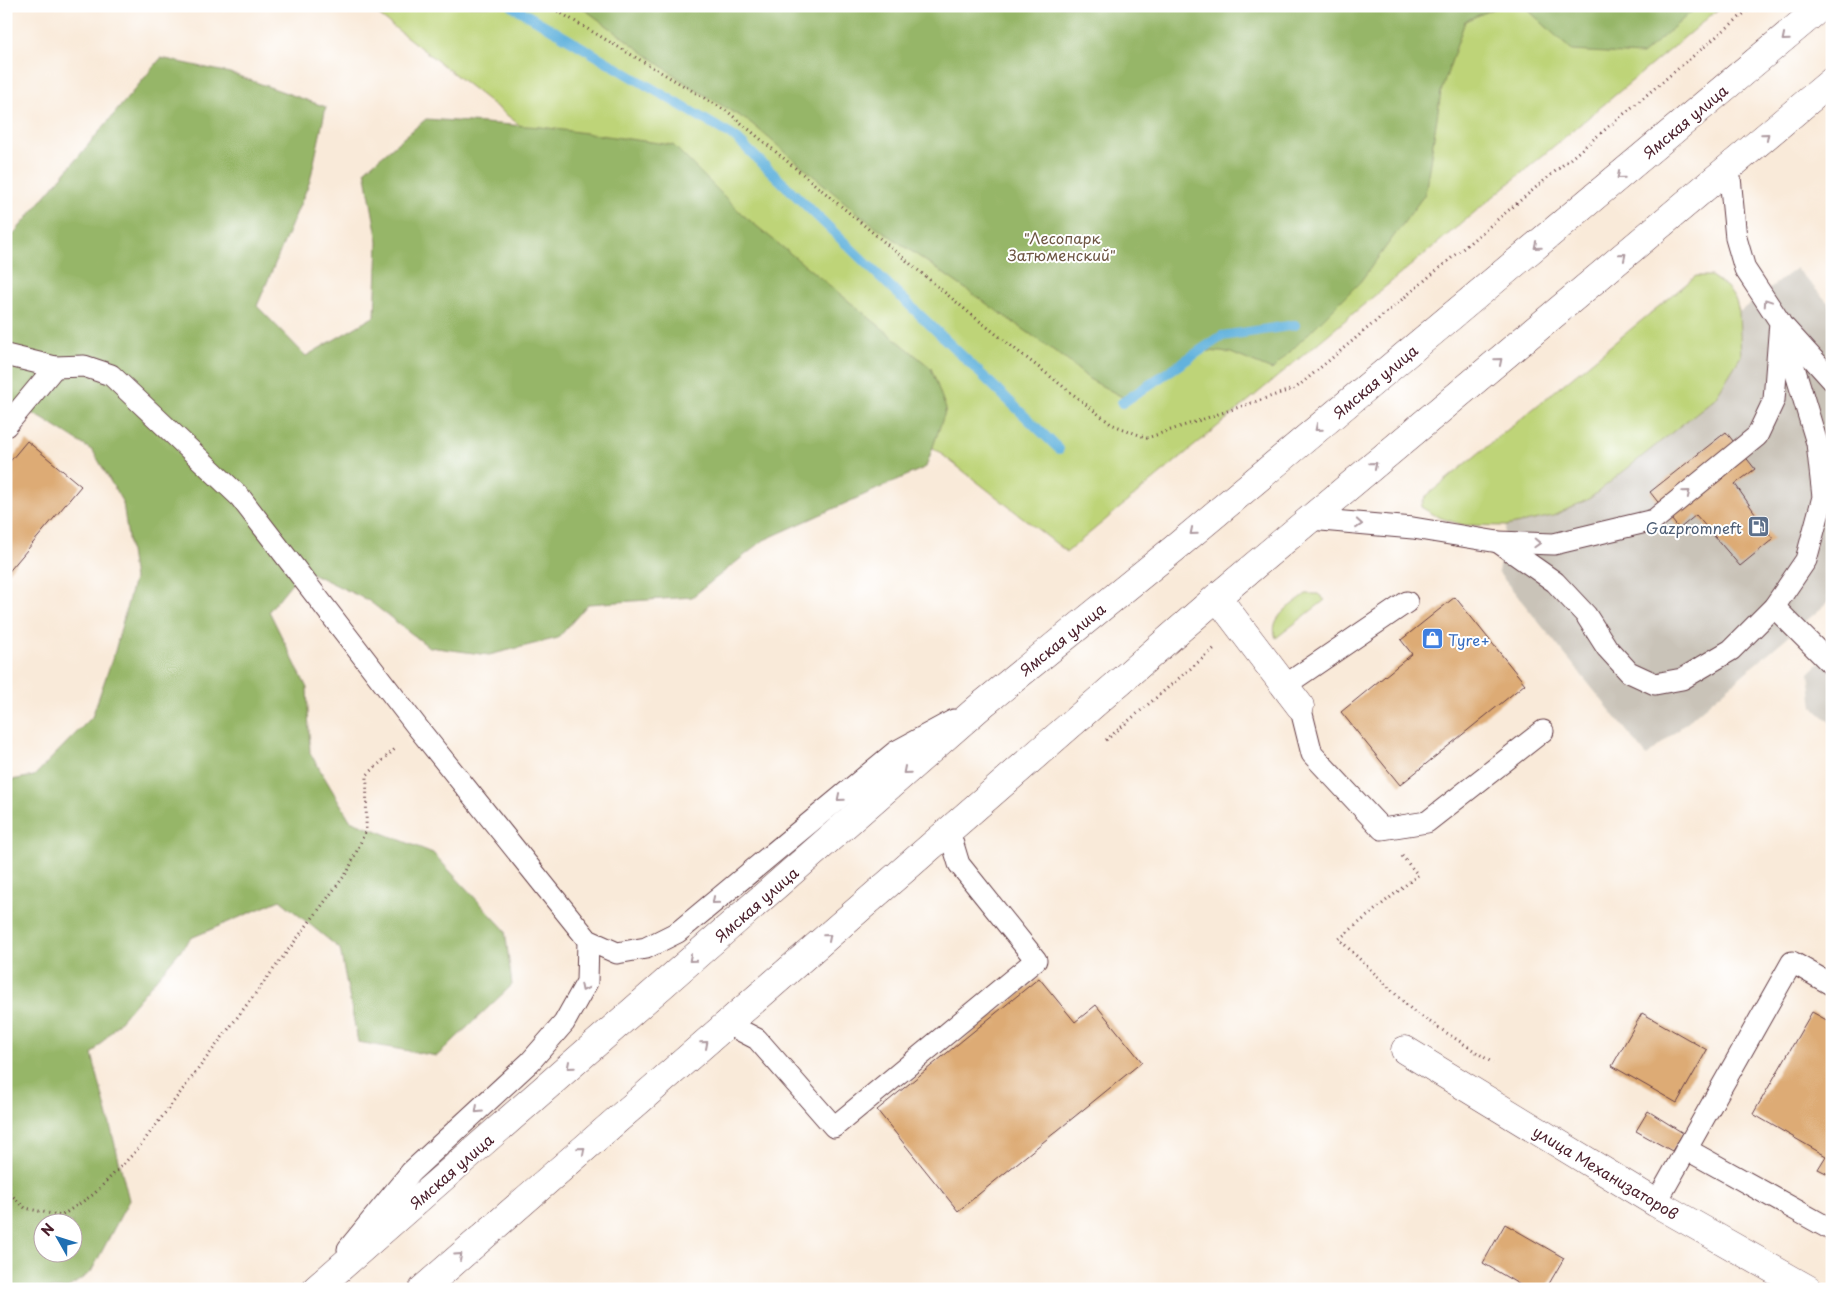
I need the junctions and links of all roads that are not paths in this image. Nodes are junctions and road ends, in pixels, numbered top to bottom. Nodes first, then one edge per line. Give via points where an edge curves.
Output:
1 (1822, 6) edge
2 (1832, 81) edge
3 (1729, 167) junction
4 (1780, 322) junction
5 (6, 355) edge
6 (55, 367) junction
7 (1832, 380) edge
8 (6, 426) edge
9 (1310, 519) junction
10 (1498, 542) junction
11 (1217, 597) junction
12 (1408, 602) dead end
13 (1774, 607) junction
14 (1832, 665) edge
15 (1292, 696) junction
16 (982, 704) junction
17 (1542, 731) dead end
18 (949, 831) junction
19 (588, 940) junction
20 (1832, 985) edge
21 (728, 1024) junction
22 (1405, 1050) dead end
23 (1686, 1149) junction
24 (1656, 1203) junction
25 (1832, 1230) edge
26 (316, 1289) edge
27 (423, 1289) edge
28 (1808, 1289) edge

1 -> 16 main road, Ямская улица via 1175,548
3 -> 2 main road
4 -> 3 lane via 1744,269 1736,238
9 -> 3 main road
4 - 7 lane
10 -> 4 lane via 1554,544 1654,520 1757,436 1774,400
4 - 13 lane via 1817,443 1823,497 1806,560
5 - 6 lane
6 - 8 lane
6 - 19 lane via 84,366 111,375 240,497 418,728
9 -> 10 lane via 1413,528
9 - 11 main road
10 - 13 lane via 1555,582 1586,615 1607,648 1629,672 1655,684 1682,678 1731,650
11 - 15 main road
11 - 18 main road
12 - 15 lane
13 - 14 lane
15 - 17 lane via 1312,754 1382,829 1427,822
16 -> 19 lane via 895,752 678,932 646,948 617,953
16 -> 26 main road, Ямская улица
21 -> 18 main road
18 - 21 lane via 959,864 1036,960 834,1127 757,1039
19 -> 26 lane via 587,982 564,1022 530,1062 411,1172
20 - 23 lane via 1792,962
27 -> 21 main road
22 - 24 main road, улица Механизаторов
23 - 24 lane
23 - 25 lane
24 - 28 main road, улица Механизаторов

